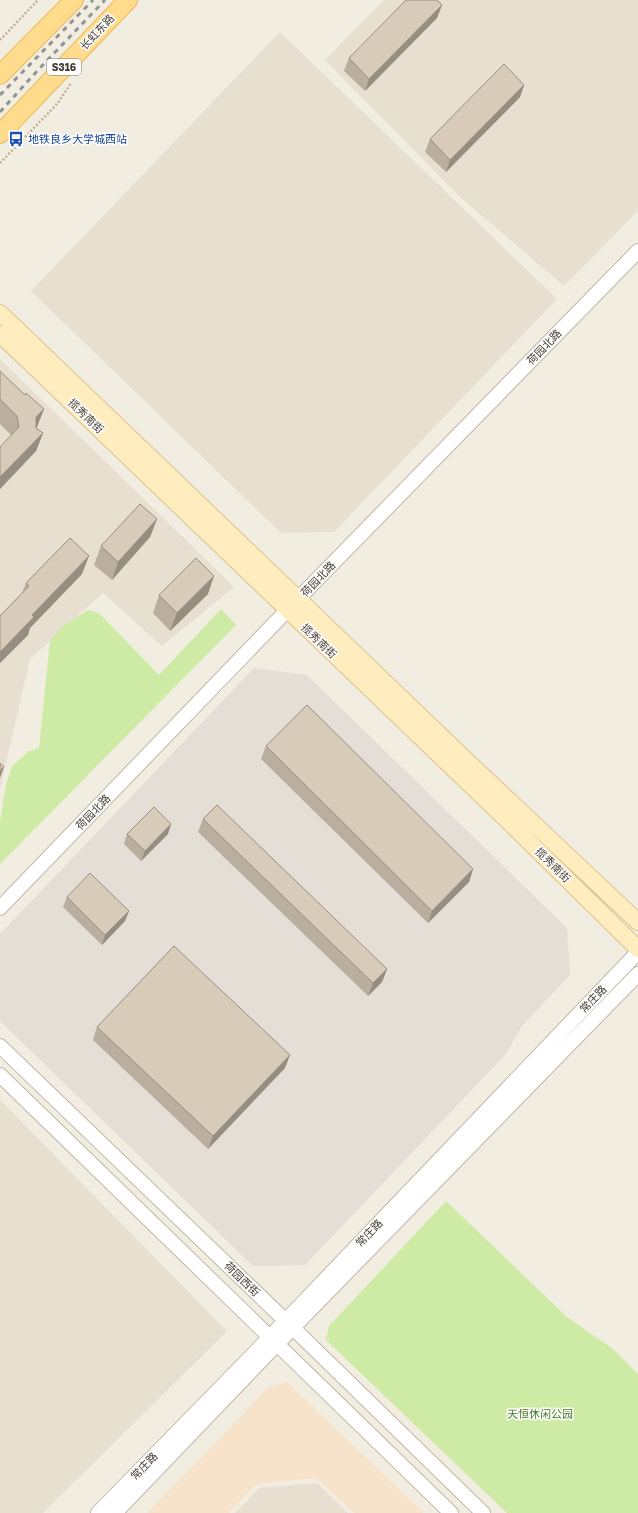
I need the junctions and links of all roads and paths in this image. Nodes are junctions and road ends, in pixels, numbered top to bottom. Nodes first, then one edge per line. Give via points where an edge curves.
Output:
1 (38, 0) edge
2 (74, 0) edge
3 (128, 0) edge
4 (0, 40) edge
5 (0, 76) edge
6 (0, 134) edge
7 (638, 251) edge
8 (0, 313) edge
9 (0, 334) edge
10 (293, 605) junction
11 (0, 908) edge
12 (638, 922) edge
13 (638, 950) edge
14 (638, 974) edge
15 (0, 1046) edge
16 (0, 1075) edge
17 (289, 1324) junction
18 (273, 1340) junction
19 (98, 1513) edge
20 (115, 1513) edge
21 (451, 1513) edge
22 (483, 1513) edge

1 - 4 path
2 - 5 main road
3 - 6 main road, 长虹东路 / S316
7 - 10 street, 荷园北路
8 - 10 main road, 揽秀南街
9 - 10 main road, 揽秀南街
10 - 11 street, 荷园北路
10 - 12 main road, 揽秀南街 via 461,755
10 - 13 main road, 揽秀南街
13 - 17 street, 常庄路
14 - 17 street, 常庄路
15 - 17 street, 荷园西街
16 - 18 street, 荷园西街
17 - 18 street, 常庄路
17 - 22 street, 荷园西街
18 - 19 street, 常庄路
18 - 20 street, 常庄路
18 - 21 street, 荷园西街

